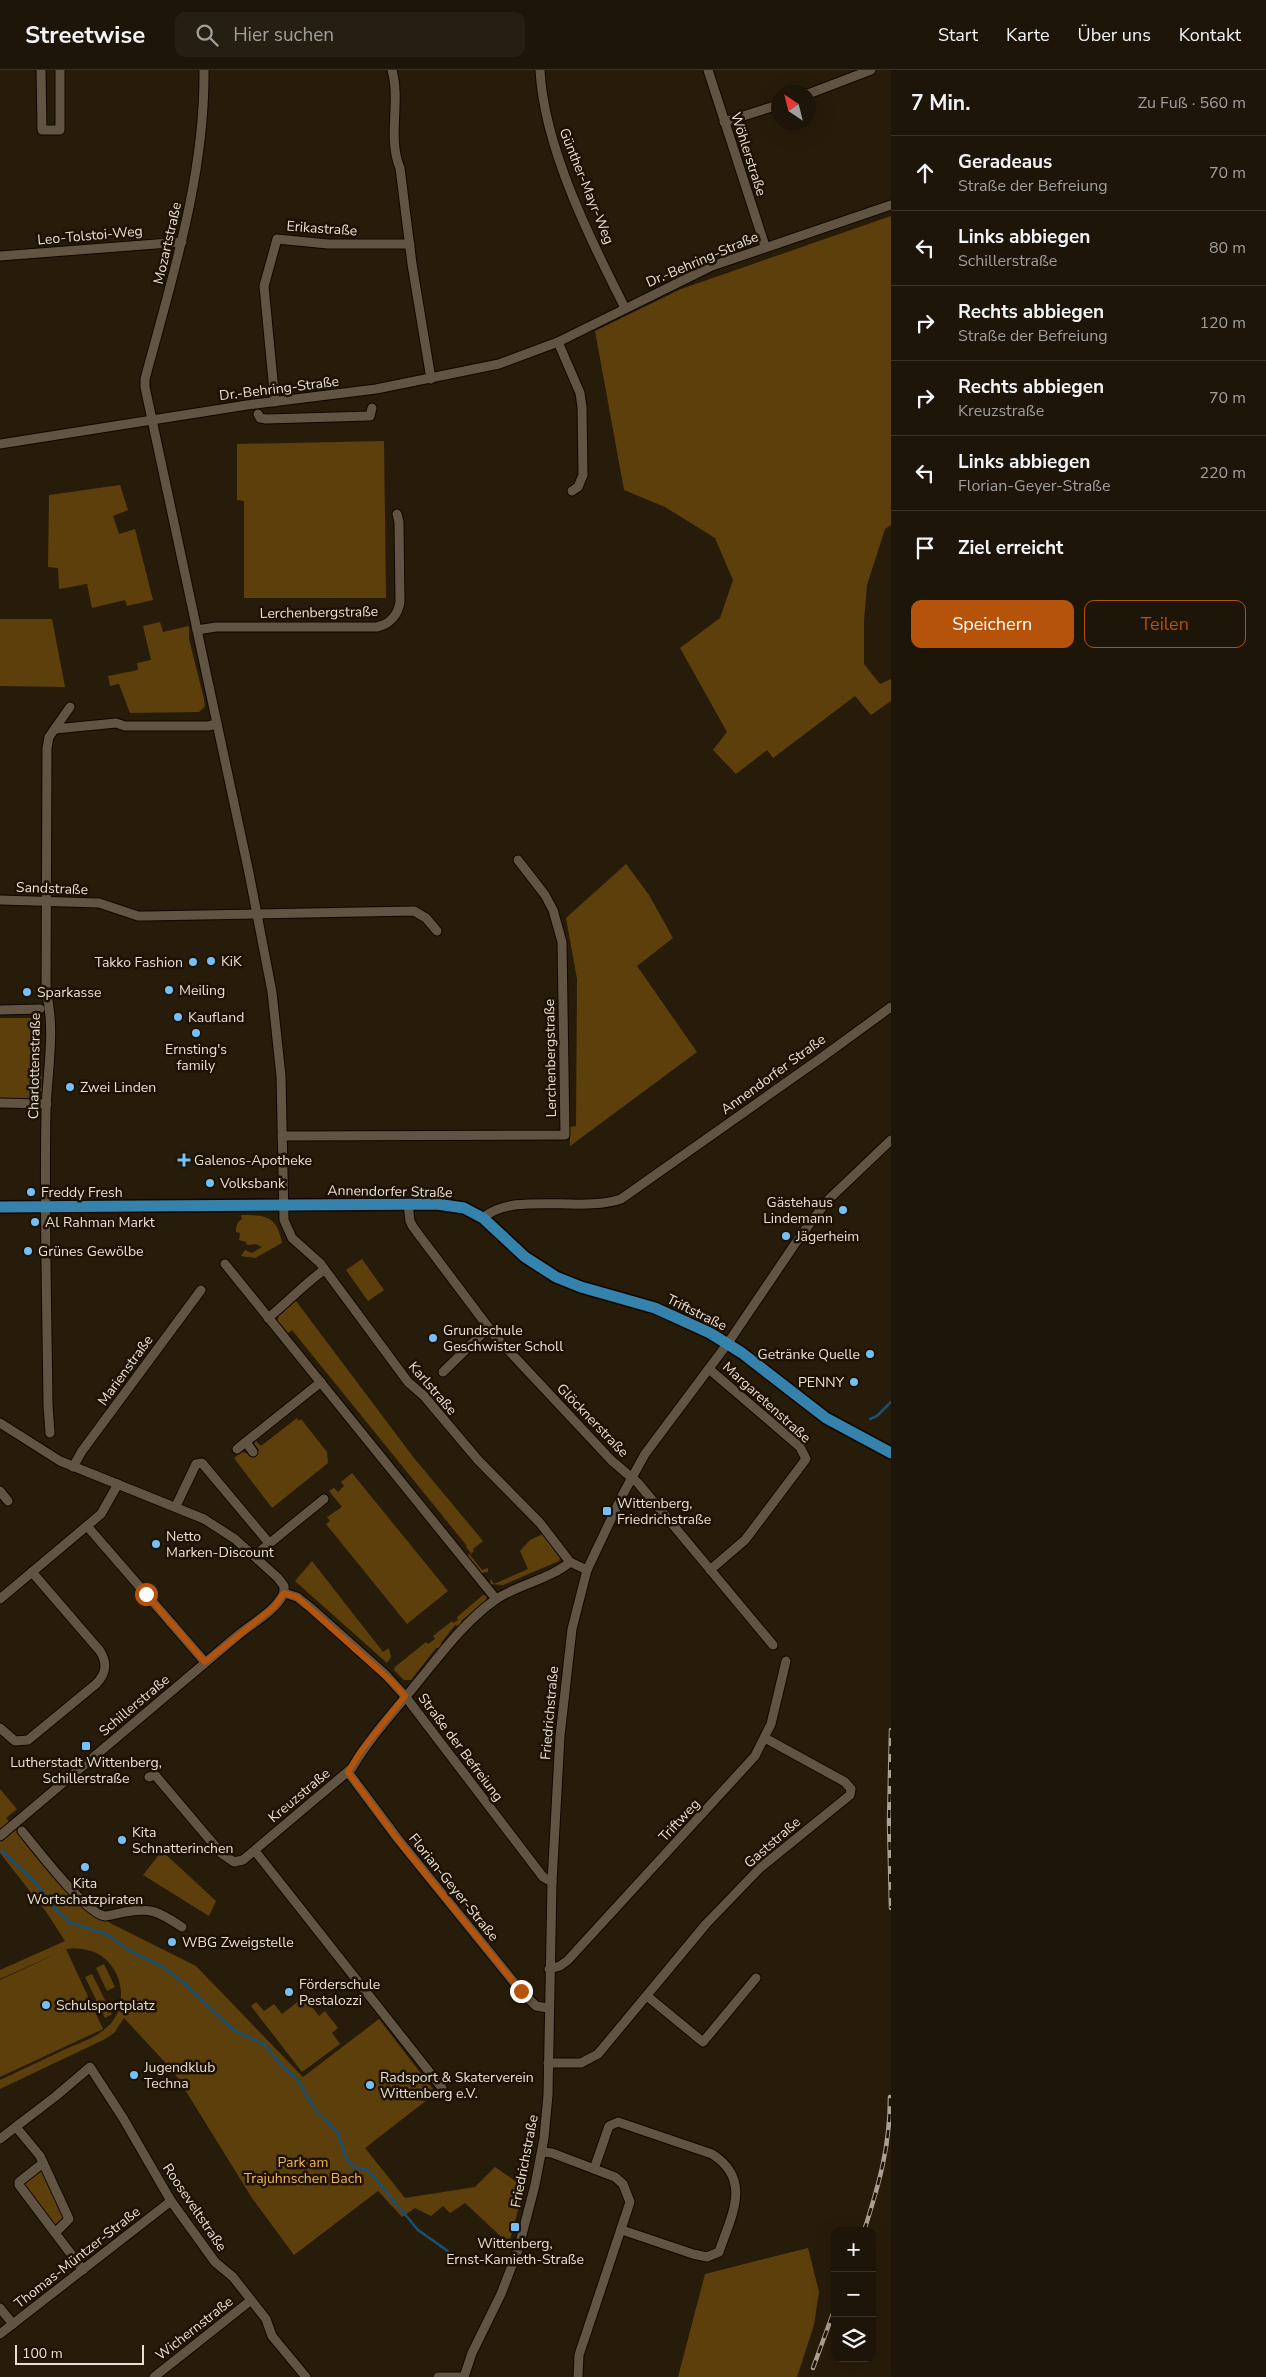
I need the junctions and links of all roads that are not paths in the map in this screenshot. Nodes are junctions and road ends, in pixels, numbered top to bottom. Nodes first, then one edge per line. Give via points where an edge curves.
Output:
1 (41, 70) edge
2 (60, 70) edge
3 (204, 70) edge
4 (392, 70) edge
5 (540, 70) edge
6 (708, 70) edge
7 (872, 70) edge
8 (851, 74) edge
9 (816, 90) edge
10 (771, 107) edge
11 (724, 122) junction
12 (891, 205) edge
13 (182, 242) junction
14 (410, 244) junction
15 (765, 246) junction
16 (0, 256) edge
17 (625, 308) junction
18 (558, 342) junction
19 (432, 379) junction
20 (275, 402) junction
21 (372, 408) dead end
22 (258, 414) dead end
23 (151, 419) junction
24 (0, 444) edge
25 (572, 491) dead end
26 (397, 514) dead end
27 (197, 630) junction
28 (70, 707) dead end
29 (217, 724) junction
30 (55, 729) junction
31 (518, 860) dead end
32 (0, 900) edge
33 (46, 901) junction
34 (257, 914) junction
35 (437, 931) dead end
36 (891, 1007) edge
37 (40, 1009) dead end
38 (0, 1010) edge
39 (0, 1104) edge
40 (47, 1104) junction
41 (282, 1136) junction
42 (891, 1140) edge
43 (408, 1204) junction
44 (282, 1205) junction
45 (0, 1207) edge
46 (46, 1207) junction
47 (483, 1218) junction
48 (225, 1264) dead end
49 (324, 1270) junction
50 (201, 1290) dead end
51 (268, 1318) junction
52 (488, 1328) junction
53 (728, 1343) junction
54 (709, 1369) junction
55 (442, 1372) dead end
56 (321, 1382) junction
57 (0, 1423) edge
58 (50, 1433) dead end
59 (246, 1442) junction
60 (237, 1449) dead end
61 (253, 1452) dead end
62 (891, 1453) edge
63 (73, 1467) junction
64 (632, 1477) junction
65 (118, 1484) junction
66 (0, 1492) edge
67 (324, 1499) dead end
68 (8, 1501) dead end
69 (176, 1506) junction
70 (87, 1526) junction
71 (269, 1543) junction
72 (254, 1556) junction
73 (570, 1562) junction
74 (587, 1570) junction
75 (710, 1570) junction
76 (32, 1572) junction
77 (284, 1593) junction
78 (0, 1599) edge
79 (496, 1599) junction
80 (773, 1645) dead end
81 (786, 1660) dead end
82 (205, 1662) junction
83 (405, 1696) junction
84 (0, 1728) edge
85 (765, 1738) junction
86 (348, 1772) junction
87 (148, 1777) dead end
88 (22, 1831) dead end
89 (0, 1836) edge
90 (254, 1851) junction
91 (552, 1882) junction
92 (182, 1927) dead end
93 (549, 1969) junction
94 (756, 1978) dead end
95 (647, 1996) junction
96 (548, 2008) junction
97 (548, 2063) junction
98 (442, 2088) dead end
99 (16, 2127) junction
100 (0, 2139) edge
101 (542, 2152) junction
102 (43, 2163) junction
103 (594, 2169) junction
104 (171, 2201) junction
105 (622, 2230) junction
106 (55, 2233) junction
107 (83, 2270) junction
108 (250, 2301) junction
109 (0, 2308) edge
110 (13, 2324) junction
111 (0, 2334) edge
112 (154, 2377) edge
113 (306, 2377) edge
114 (438, 2377) edge
115 (464, 2377) edge
116 (578, 2377) edge

1 - 2 street via 42,130 60,130
3 - 13 street, Mozartstraße via 200,140
4 - 14 street via 396,159
5 - 17 street, Günther-Mayr-Weg via 544,106 558,155
6 - 11 street, Wöhlerstraße
7 - 8 street
8 - 9 street
10 - 11 street
11 - 15 street, Wöhlerstraße
12 - 15 street, Dr.-Behring-Straße
13 - 16 street, Leo-Tolstoi-Weg
13 - 23 street, Mozartstraße via 145,380
14 - 19 street
14 - 20 street, Erikastraße via 328,244 276,239 264,286
15 - 17 street, Dr.-Behring-Straße via 699,272
17 - 18 street, Dr.-Behring-Straße
18 - 19 street, Dr.-Behring-Straße via 514,359
18 - 25 street via 580,393 582,407 583,475 578,487
19 - 20 street, Dr.-Behring-Straße via 348,394
20 - 23 street, Dr.-Behring-Straße
21 - 22 street via 370,416 266,419
23 - 24 street, Dr.-Behring-Straße
23 - 27 street
26 - 27 street, Lerchenbergstraße via 400,602 398,612 387,623 377,627 216,627
27 - 29 street
28 - 30 street, Charlottenstraße
29 - 30 street via 125,726 116,723
29 - 34 street
30 - 33 street, Charlottenstraße via 47,748
31 - 41 street, Lerchenbergstraße via 549,903 562,942 565,1135
32 - 33 street, Sandstraße
33 - 34 street, Sandstraße via 104,904 138,916
33 - 40 street, Charlottenstraße via 50,1056
34 - 35 street via 414,911 426,918
34 - 41 street via 278,1030
36 - 47 street, Annendorfer Straße via 621,1199 591,1204 506,1205 490,1211
37 - 38 street
39 - 40 street
40 - 46 street, Charlottenstraße
41 - 44 street
42 - 53 street, Friedrichstraße via 839,1189 813,1219
43 - 44 main road, Annendorfer Straße
43 - 47 main road, Annendorfer Straße via 456,1206
43 - 52 street, Glöcknerstraße via 413,1227
44 - 46 main road, Annendorfer Straße
44 - 49 street, Karlstraße via 288,1232
45 - 46 main road, Annendorfer Straße
46 - 58 street, Charlottenstraße
47 - 53 main road, Triftstraße via 525,1256 556,1277 655,1308
48 - 51 street
49 - 51 street
49 - 73 street, Karlstraße via 408,1382 540,1523
50 - 63 street, Marienstraße
51 - 56 street
52 - 55 street
52 - 64 street, Glöcknerstraße via 612,1461
53 - 54 street, Friedrichstraße
53 - 62 main road, Triftstraße via 826,1418
54 - 64 street, Friedrichstraße
54 - 75 street, Margaretenstraße via 800,1447 806,1460 745,1540
56 - 59 street
56 - 79 street
57 - 63 street via 41,1451
59 - 60 street
59 - 61 street
63 - 65 street
64 - 74 street, Friedrichstraße
64 - 75 street, Glöcknerstraße
65 - 69 street
65 - 70 street via 105,1509
66 - 68 street
67 - 71 street
69 - 71 street via 196,1464 202,1463
69 - 72 street via 226,1532
70 - 76 street
70 - 82 street
71 - 72 street
72 - 77 street via 282,1582
73 - 74 street, Karlstraße
73 - 79 street, Kreuzstraße via 558,1571 514,1588
74 - 91 street, Friedrichstraße via 575,1611 567,1665
75 - 80 street, Glöcknerstraße
76 - 78 street
76 - 84 street via 100,1652 106,1668 100,1680 28,1740 15,1741
77 - 82 street, Schillerstraße via 274,1607
77 - 83 street, Straße der Befreiung via 297,1597 312,1609
79 - 83 street, Kreuzstraße via 461,1630
81 - 85 street, Triftweg via 776,1710
82 - 89 street, Schillerstraße
83 - 86 street, Kreuzstraße
83 - 91 street, Straße der Befreiung via 543,1877
85 - 93 street, Triftweg via 738,1777 568,1960
85 - 95 street, Gaststraße via 845,1782 851,1789 850,1795 760,1868 706,1924
86 - 90 street, Kreuzstraße
86 - 96 street, Florian-Geyer-Straße via 398,1840 521,1991 536,2006
87 - 90 street, Kreuzstraße via 155,1775 228,1859 234,1862 243,1860
88 - 92 street via 87,1906 105,1916 140,1909 152,1910
90 - 98 street
91 - 93 street, Friedrichstraße
93 - 96 street, Friedrichstraße
94 - 95 street via 703,2042
95 - 97 street, Gaststraße via 593,2058 573,2064
96 - 97 street, Friedrichstraße
97 - 101 street, Friedrichstraße
99 - 100 street
99 - 102 street
99 - 104 street, Rooseveltstraße via 90,2067
101 - 103 street
101 - 115 street, Friedrichstraße via 516,2256
102 - 106 street via 69,2218
102 - 106 street via 18,2186
103 - 105 street via 616,2177 628,2193 629,2209
103 - 105 street via 609,2126 618,2122 712,2154 724,2162 734,2181 736,2202 718,2252 706,2257
104 - 107 street, Thomas-Müntzer-Straße
104 - 108 street, Rooseveltstraße via 215,2262 233,2276
105 - 116 street via 579,2355
106 - 107 street
107 - 110 street, Thomas-Müntzer-Straße
108 - 112 street, Wichernstraße
108 - 113 street, Rooseveltstraße via 266,2319 272,2336
109 - 110 street
110 - 111 street, Thomas-Müntzer-Straße
114 - 115 street

